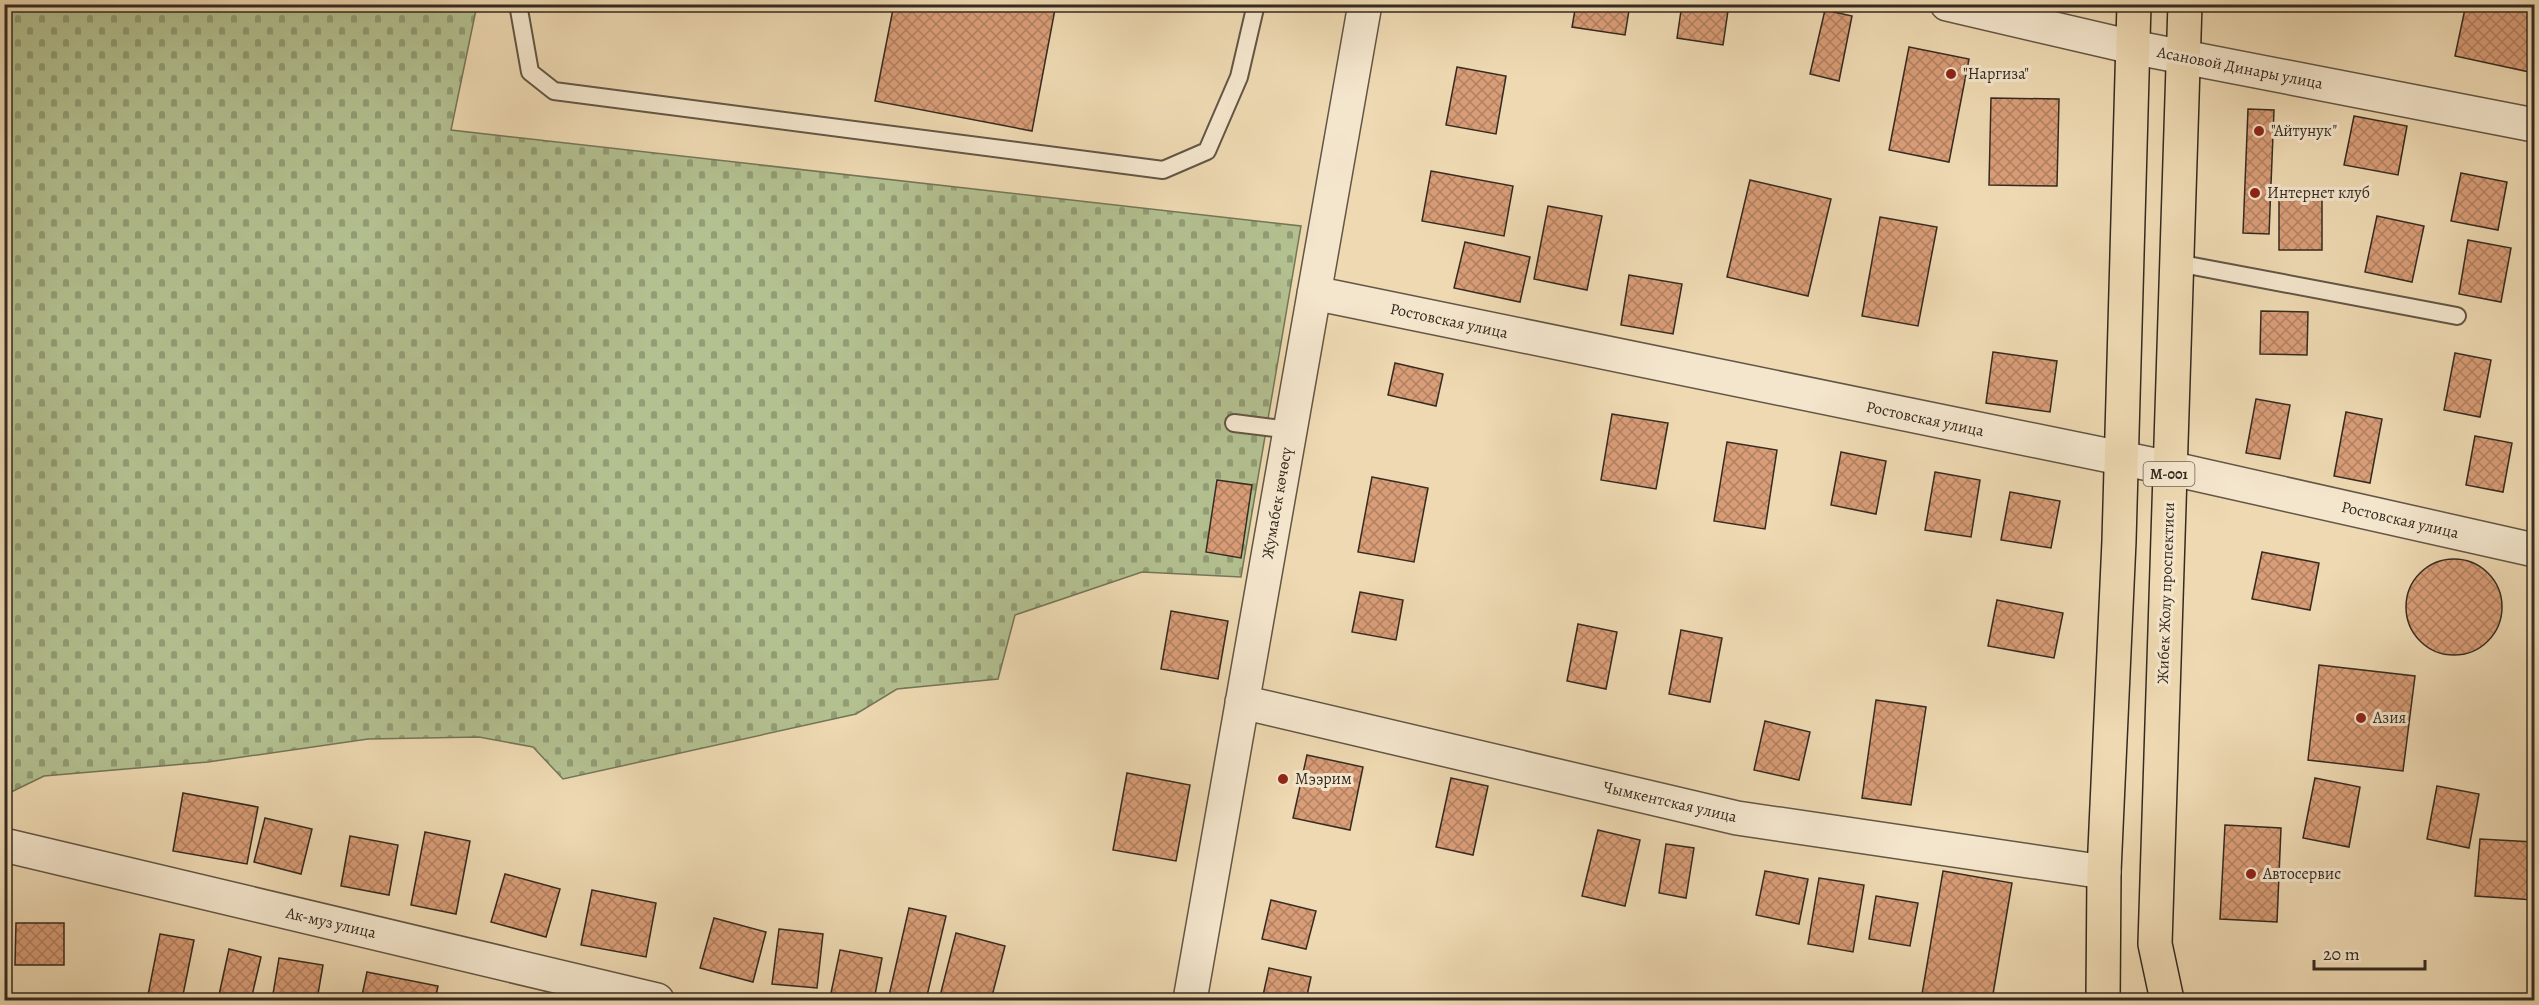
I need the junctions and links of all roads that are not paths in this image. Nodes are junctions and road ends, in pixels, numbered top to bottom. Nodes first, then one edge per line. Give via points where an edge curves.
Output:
1 (518, 4) edge
2 (1256, 4) edge
3 (1365, 4) edge
4 (1947, 4) edge
5 (2134, 4) edge
6 (2186, 4) edge
7 (2132, 46) junction
8 (2184, 57) junction
9 (2535, 125) edge
10 (2176, 262) junction
11 (1314, 293) junction
12 (2457, 316) dead end
13 (1234, 423) dead end
14 (1290, 430) junction
15 (2121, 459) junction
16 (2169, 468) junction
17 (2535, 550) edge
18 (1242, 702) junction
19 (4, 845) edge
20 (2104, 872) junction
21 (657, 1000) edge
22 (1190, 1000) edge
23 (2103, 1000) edge
24 (2167, 1000) edge

1 - 2 lane via 530,72 554,91 1163,170 1207,151 1239,77
3 - 11 street, Жумабек көчөсү
4 - 7 street, Асановой Динары улица
5 - 7 main road, М-001
6 - 8 main road, Жибек Жолу проспектиси / М-001
7 - 8 street, Асановой Динары улица
7 - 15 main road, М-001
8 - 9 street, Асановой Динары улица
8 - 10 main road, Жибек Жолу проспектиси / М-001
10 - 12 lane
10 - 16 main road, Жибек Жолу проспектиси / М-001
11 - 14 street, Жумабек көчөсү
11 - 15 street, Ростовская улица
13 - 14 lane
14 - 18 street, Жумабек көчөсү
15 - 16 street, Ростовская улица
15 - 20 main road, М-001
16 - 17 street, Ростовская улица
16 - 24 main road, Жибек Жолу проспектиси / М-001 via 2155,944
18 - 20 street, Чымкентская улица via 1737,818
18 - 22 street, Жумабек көчөсү
19 - 21 street, Ак-муз улица
20 - 23 main road, М-001

